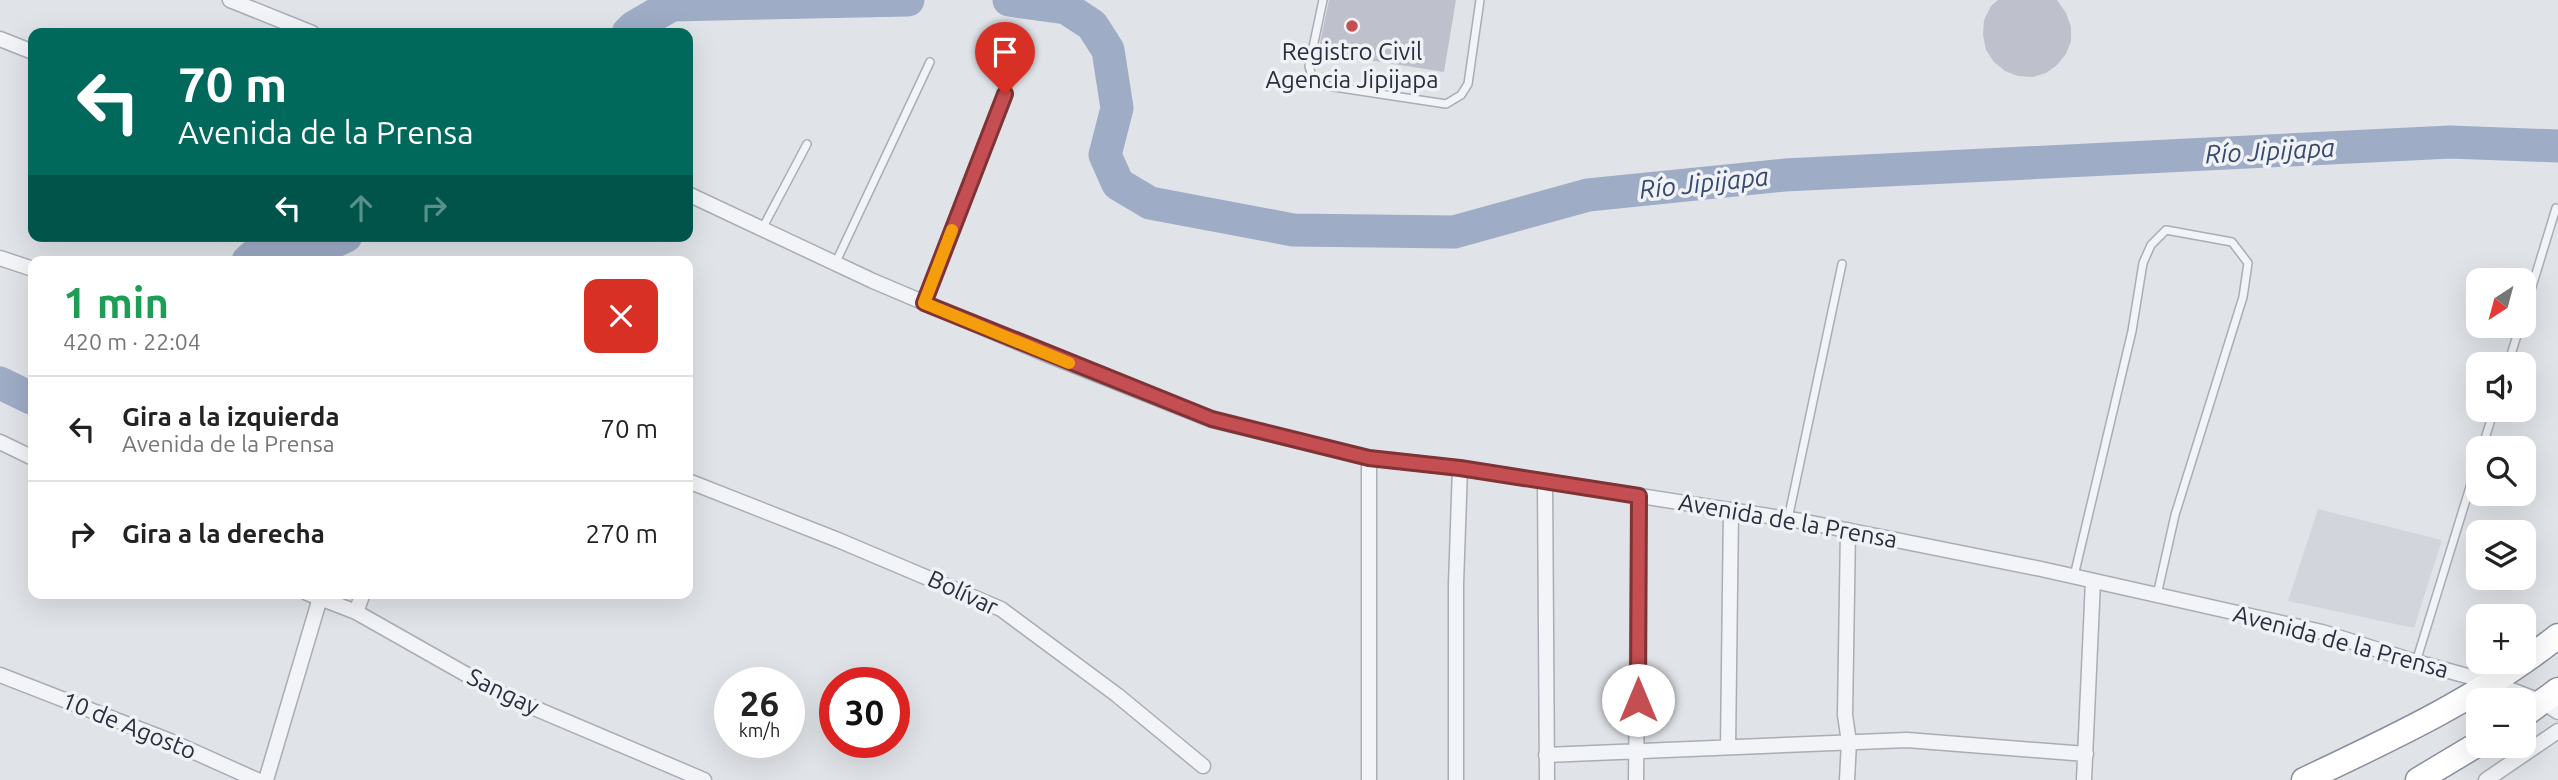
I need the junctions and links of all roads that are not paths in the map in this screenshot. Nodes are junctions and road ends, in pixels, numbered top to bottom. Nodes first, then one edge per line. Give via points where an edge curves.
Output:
1 (230, 0) edge
2 (1323, 0) edge
3 (1480, 0) edge
4 (300, 28) edge
5 (0, 39) edge
6 (28, 50) edge
7 (930, 62) dead end
8 (1015, 68) dead end
9 (807, 144) dead end
10 (693, 196) edge
11 (2556, 208) dead end
12 (762, 229) junction
13 (0, 258) edge
14 (835, 264) junction
15 (1842, 264) dead end
16 (28, 267) edge
17 (2536, 274) edge
18 (924, 303) junction
19 (0, 442) edge
20 (28, 456) edge
21 (1369, 458) junction
22 (1460, 468) junction
23 (1545, 481) junction
24 (693, 483) edge
25 (1639, 496) junction
26 (2466, 500) edge
27 (1731, 510) junction
28 (1788, 519) junction
29 (1848, 530) junction
30 (2074, 576) junction
31 (2093, 581) junction
32 (2157, 596) junction
33 (313, 599) edge
34 (322, 599) edge
35 (361, 599) edge
36 (356, 612) junction
37 (2558, 636) edge
38 (2416, 662) junction
39 (0, 675) edge
40 (2493, 684) junction
41 (2546, 705) edge
42 (2558, 731) edge
43 (1849, 741) junction
44 (1728, 747) junction
45 (1638, 751) junction
46 (2466, 751) edge
47 (2086, 754) junction
48 (1546, 755) junction
49 (1203, 766) dead end
50 (257, 780) edge
51 (266, 780) edge
52 (704, 780) edge
53 (1369, 780) edge
54 (1456, 780) edge
55 (1547, 780) edge
56 (1636, 780) edge
57 (1847, 780) edge
58 (2084, 780) edge
59 (2304, 780) edge
60 (2418, 780) edge
61 (2486, 780) edge

1 - 4 street
2 - 3 lane via 1308,66 1321,85 1446,104 1468,84
5 - 6 street
7 - 14 lane
8 - 18 lane
9 - 12 lane
10 - 12 street, Avenida de la Prensa
11 - 17 lane
12 - 14 street, Avenida de la Prensa
13 - 16 street
14 - 18 street, Avenida de la Prensa
15 - 28 lane
18 - 21 street, Avenida de la Prensa via 1212,419
19 - 20 street
21 - 22 street, Avenida de la Prensa
21 - 53 street
22 - 23 street, Avenida de la Prensa
22 - 54 street
23 - 25 street, Avenida de la Prensa
23 - 48 street
24 - 49 street, Bolívar via 1001,609
25 - 27 street, Avenida de la Prensa
25 - 45 street
26 - 38 lane
27 - 28 street, Avenida de la Prensa
27 - 44 street
28 - 29 street, Avenida de la Prensa
29 - 30 street, Avenida de la Prensa
29 - 43 street via 1845,715
30 - 31 street, Avenida de la Prensa
30 - 32 lane via 2132,331 2143,263 2151,246 2166,230 2232,242 2248,263 2243,297 2175,515
31 - 32 street, Avenida de la Prensa
31 - 47 street
32 - 38 street, Avenida de la Prensa via 2322,632
33 - 51 street
34 - 36 street, Sangay
35 - 36 street
36 - 52 street, Sangay via 499,693
37 - 40 highway
38 - 40 street, Avenida de la Prensa
39 - 50 street, 10 de Agosto
40 - 41 street, Avenida de la Prensa
40 - 59 highway via 2405,733
42 - 61 street
43 - 44 street
43 - 47 street via 1907,740
43 - 57 street
44 - 45 street
45 - 48 street
45 - 56 street
46 - 60 highway
47 - 58 street
48 - 55 street

